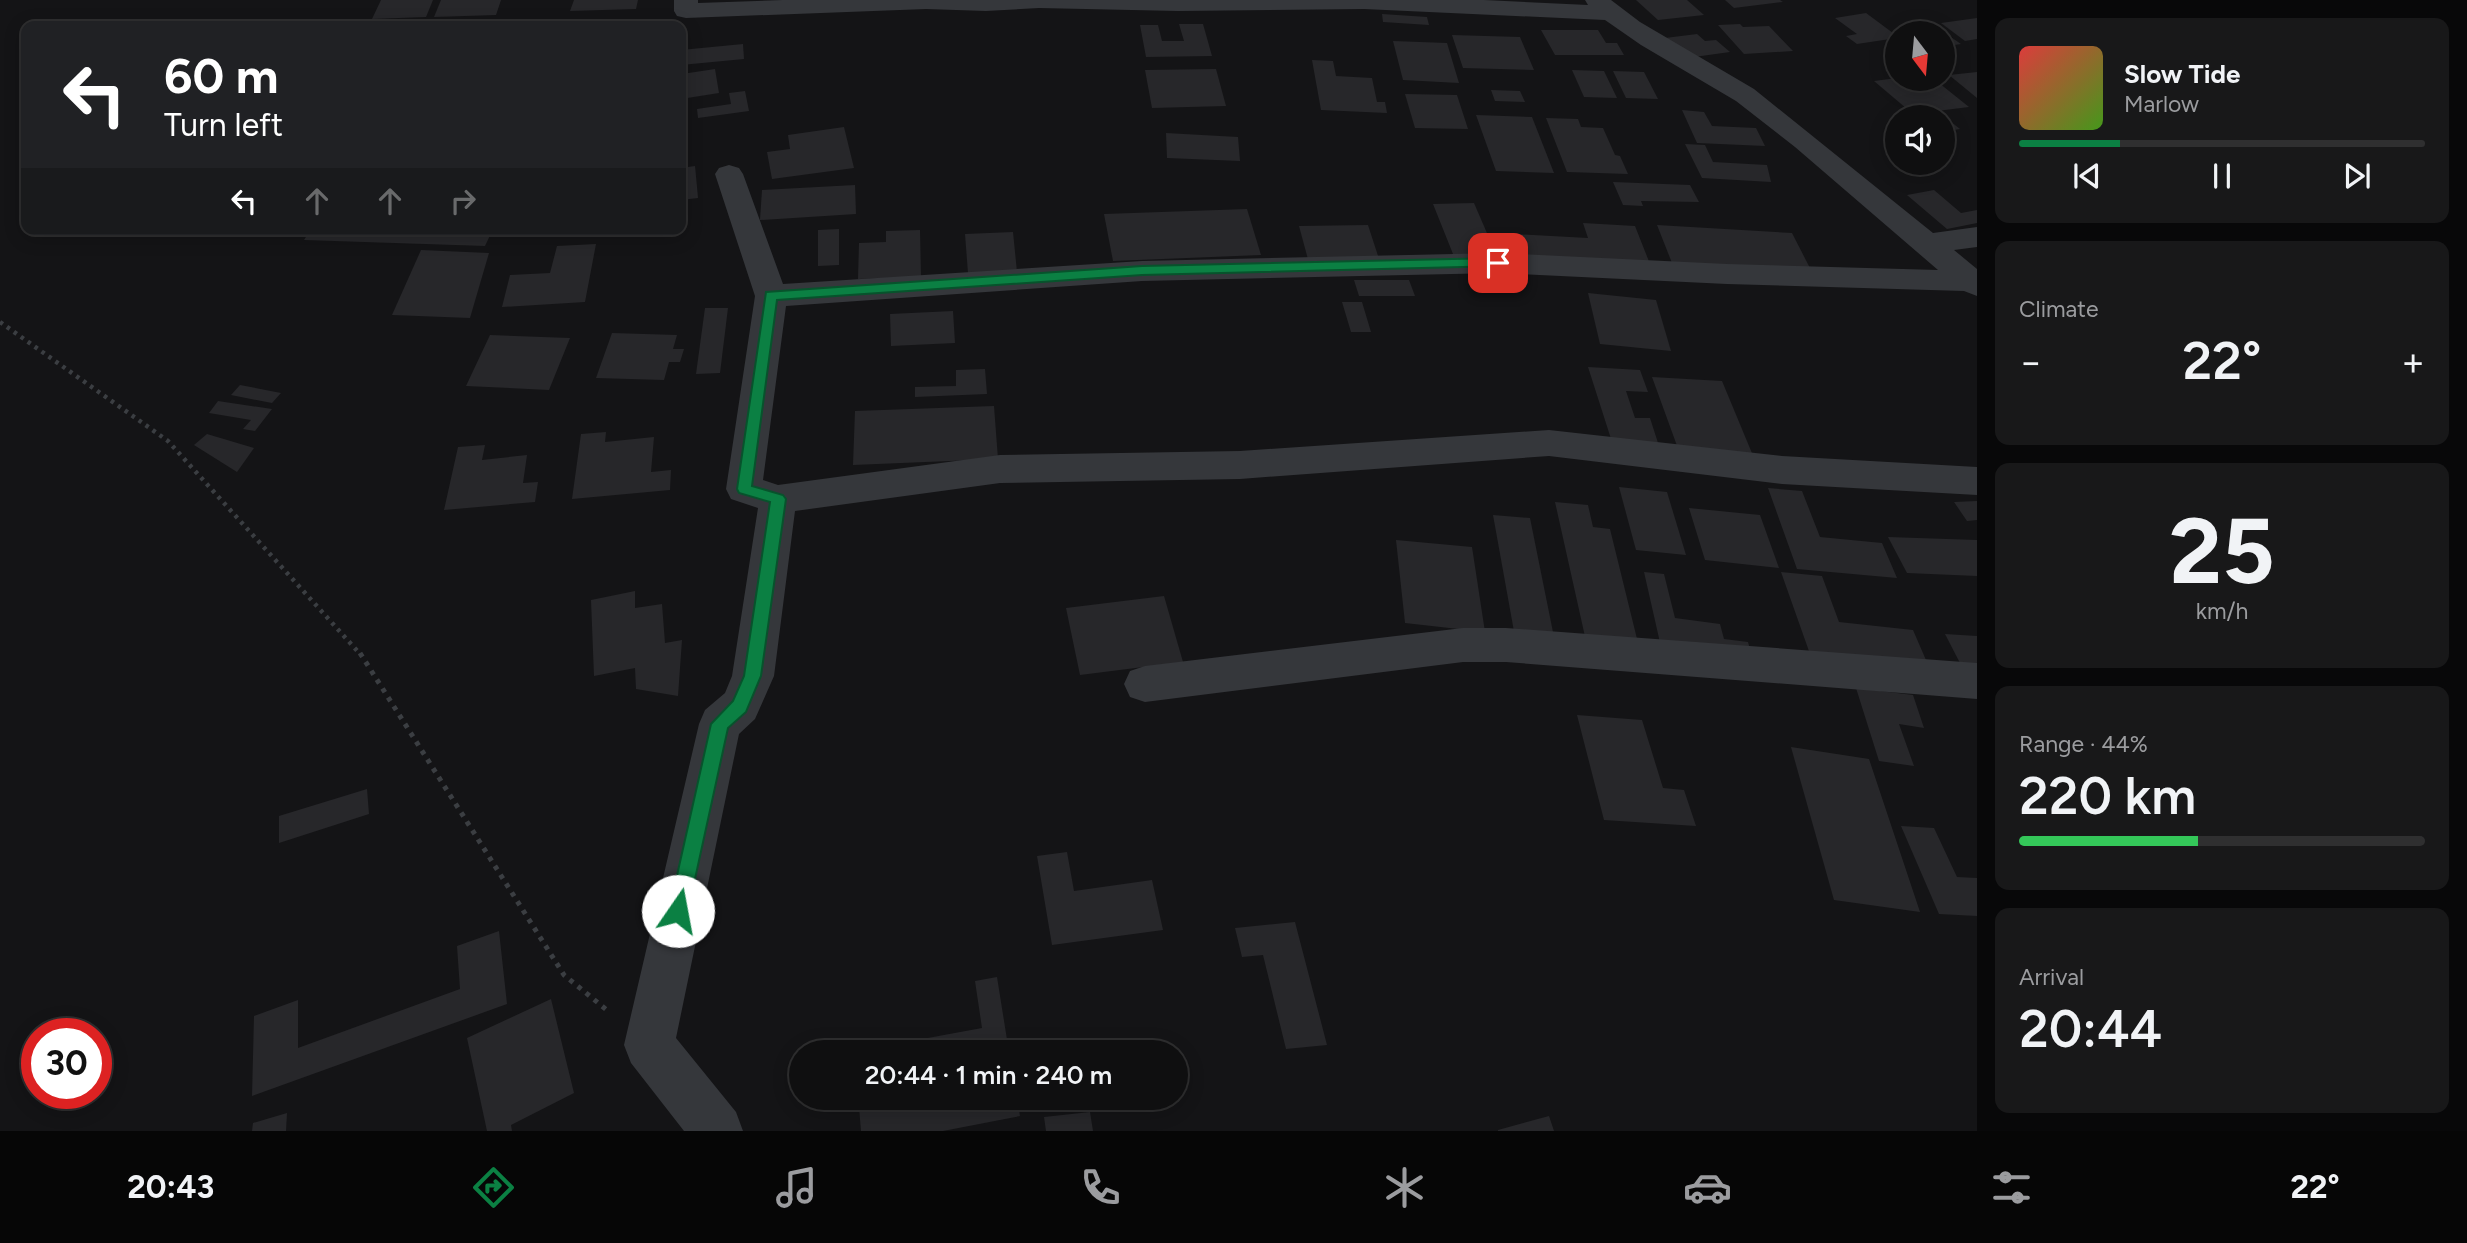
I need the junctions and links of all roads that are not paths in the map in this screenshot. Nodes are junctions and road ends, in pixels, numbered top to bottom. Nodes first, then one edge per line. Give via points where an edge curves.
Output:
1 (687, 0) edge
2 (1604, 7) edge
3 (729, 174) dead end
4 (1977, 237) edge
5 (1927, 244) junction
6 (1974, 283) edge
7 (771, 296) junction
8 (1977, 481) edge
9 (778, 499) junction
10 (1977, 681) edge
11 (1145, 684) dead end
12 (717, 1131) edge

1 - 2 street via 685,11 1039,1
2 - 5 street via 1775,117
3 - 7 street
4 - 5 street
5 - 6 street
6 - 7 street via 1498,263 1142,271
7 - 9 street via 744,489
8 - 9 street via 1783,470 1549,443 1240,465 1000,469
9 - 12 street via 752,676 740,706 720,724 649,1045
10 - 11 street via 1463,645

